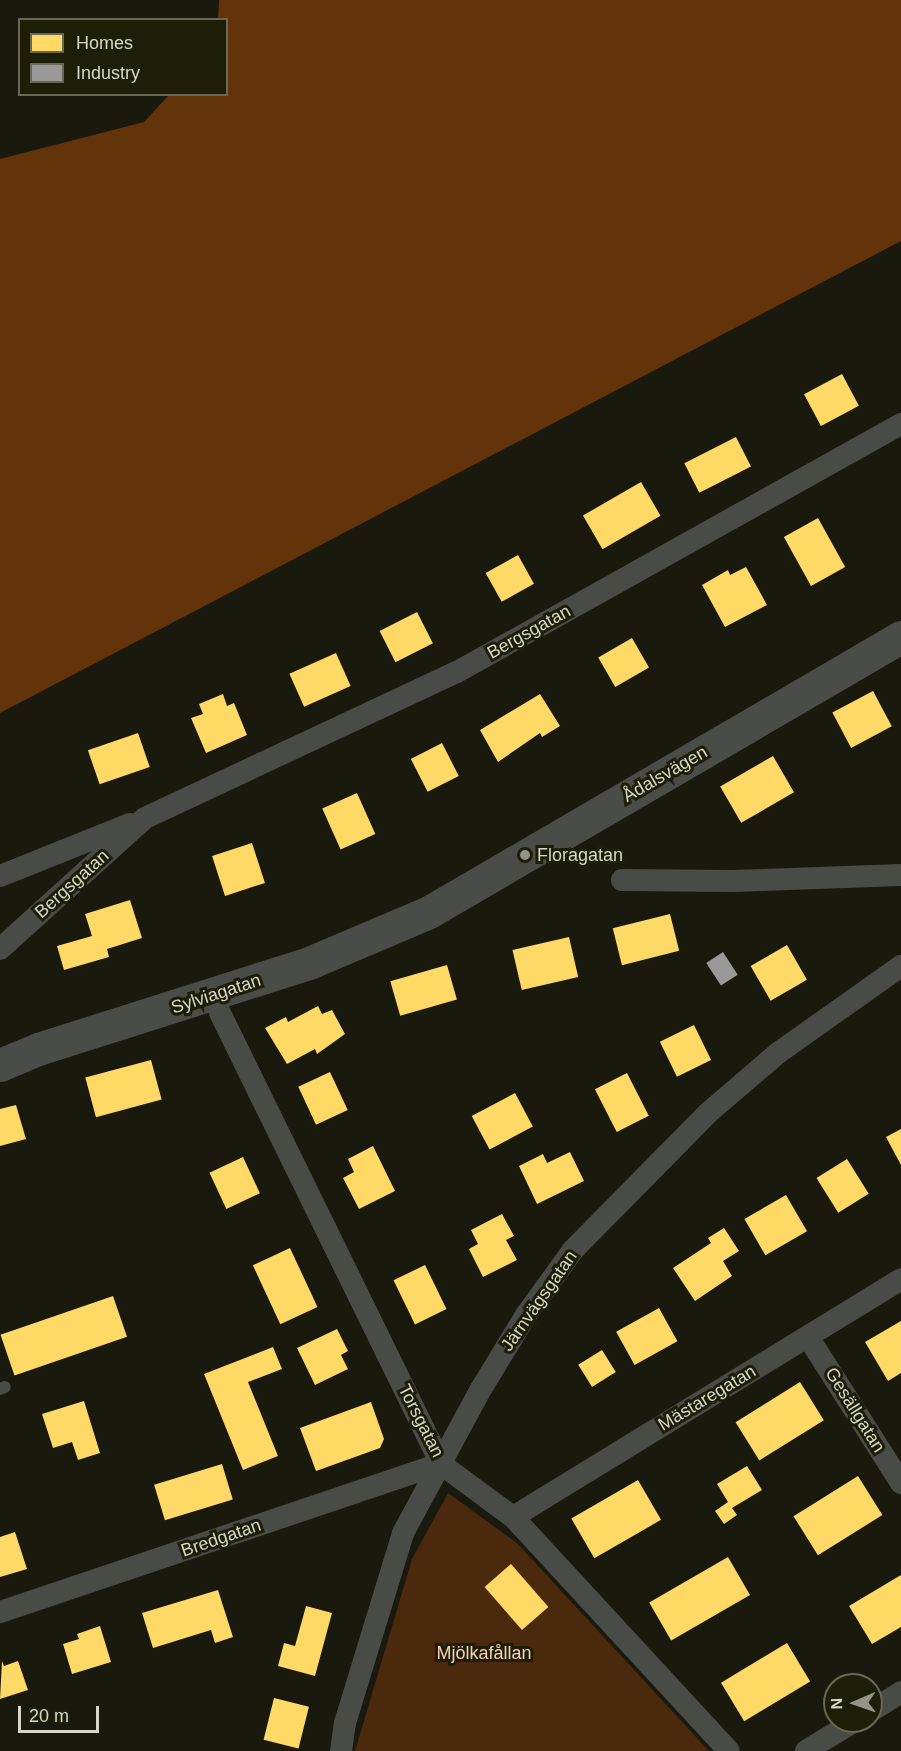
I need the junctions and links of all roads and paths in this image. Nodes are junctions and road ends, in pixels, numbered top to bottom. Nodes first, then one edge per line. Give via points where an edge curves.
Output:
1 (901, 424) edge
2 (901, 637) edge
3 (149, 816) junction
4 (901, 875) edge
5 (0, 876) edge
6 (622, 880) dead end
7 (429, 912) joint
8 (0, 949) edge
9 (901, 966) edge
10 (220, 1013) dead end
11 (0, 1065) edge
12 (901, 1279) edge
13 (808, 1337) junction
14 (441, 1464) junction
15 (901, 1484) edge
16 (513, 1517) junction
17 (0, 1612) edge
18 (901, 1692) edge
19 (883, 1703) edge
20 (835, 1733) edge
21 (341, 1751) edge
22 (729, 1751) edge
23 (806, 1751) edge

1 - 3 street, Bergsgatan via 457,672
2 - 7 main road, Ådalsvägen
3 - 5 street, Bergsgatan
3 - 8 street, Bergsgatan
4 - 6 street
7 - 11 main road, Sylviagatan via 309,963 38,1049
9 - 14 street, Järnvägsgatan via 778,1053 708,1113 573,1250 520,1324
10 - 14 street, Torsgatan
12 - 13 street, Mästaregatan
13 - 15 street, Gesällgatan
13 - 16 street, Mästaregatan
14 - 16 street, Torsgatan
14 - 17 street, Bredgatan
14 - 21 street, Järnvägsgatan via 403,1533 354,1691
16 - 22 street, Torsgatan
18 - 19 street
20 - 23 street

